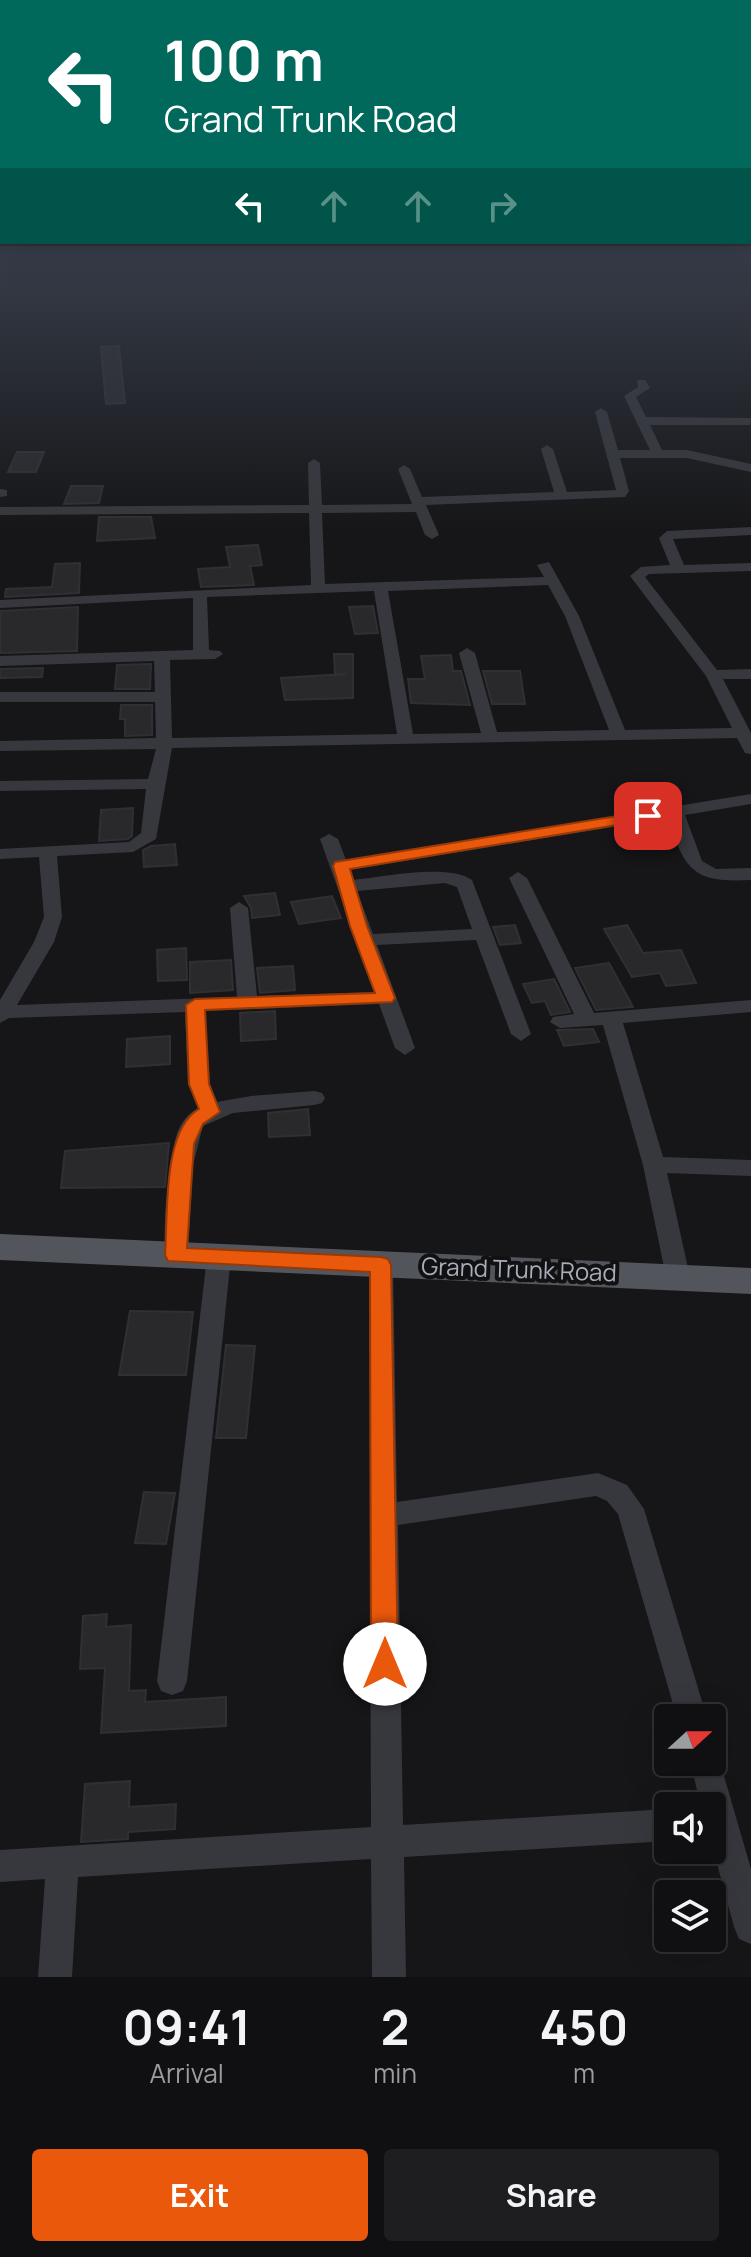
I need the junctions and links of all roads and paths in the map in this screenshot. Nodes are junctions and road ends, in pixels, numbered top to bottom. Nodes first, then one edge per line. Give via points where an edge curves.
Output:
1 (641, 382) dead end
2 (601, 412) dead end
3 (642, 421) junction
4 (750, 421) edge
5 (547, 449) dead end
6 (613, 454) junction
7 (658, 454) junction
8 (314, 463) dead end
9 (751, 468) edge
10 (404, 469) dead end
11 (562, 497) junction
12 (419, 504) junction
13 (316, 509) junction
14 (0, 511) edge
15 (751, 531) edge
16 (432, 535) dead end
17 (544, 565) dead end
18 (751, 567) edge
19 (679, 569) junction
20 (553, 581) junction
21 (380, 587) junction
22 (318, 589) junction
23 (200, 593) junction
24 (0, 604) edge
25 (467, 653) dead end
26 (162, 656) junction
27 (0, 661) edge
28 (751, 674) edge
29 (713, 675) junction
30 (0, 697) edge
31 (163, 697) junction
32 (743, 733) junction
33 (619, 735) junction
34 (490, 737) junction
35 (406, 739) junction
36 (164, 744) junction
37 (0, 746) edge
38 (751, 749) edge
39 (155, 784) junction
40 (0, 786) edge
41 (751, 799) edge
42 (675, 812) junction
43 (329, 839) dead end
44 (48, 851) junction
45 (0, 854) edge
46 (341, 866) junction
47 (751, 874) edge
48 (518, 878) dead end
49 (347, 886) junction
50 (239, 908) dead end
51 (481, 934) junction
52 (364, 940) junction
53 (386, 998) junction
54 (248, 1003) junction
55 (4, 1004) edge
56 (195, 1005) junction
57 (751, 1006) edge
58 (612, 1019) junction
59 (587, 1020) junction
60 (560, 1022) dead end
61 (521, 1034) dead end
62 (405, 1048) dead end
63 (314, 1098) dead end
64 (210, 1112) junction
65 (654, 1165) junction
66 (751, 1168) edge
67 (0, 1247) edge
68 (176, 1255) junction
69 (219, 1257) junction
70 (381, 1265) junction
71 (678, 1277) junction
72 (751, 1281) edge
73 (383, 1516) junction
74 (172, 1681) dead end
75 (688, 1704) edge
76 (654, 1826) edge
77 (386, 1842) junction
78 (726, 1850) edge
79 (63, 1862) junction
80 (0, 1866) edge
81 (751, 1927) edge
82 (55, 1977) edge
83 (389, 1977) edge

1 - 3 street via 644,388 630,396
2 - 6 street
3 - 4 street
3 - 7 street
5 - 11 street
6 - 7 street
6 - 11 street via 620,494
7 - 9 street via 687,454
8 - 13 street
10 - 12 street
11 - 12 street
12 - 13 street
12 - 16 street
13 - 14 street
13 - 22 street
15 - 19 street via 672,534 666,538
17 - 20 street
18 - 19 street
19 - 29 street via 646,570 637,576
20 - 21 street
20 - 33 street
21 - 22 street
21 - 35 street
22 - 23 street
23 - 24 street
23 - 26 street via 208,654
25 - 34 street
26 - 27 street
26 - 31 street
28 - 29 street
29 - 32 street
30 - 31 street
31 - 36 street
32 - 33 street
32 - 38 street
33 - 34 street
34 - 35 street
35 - 36 street
36 - 37 street
36 - 39 street
39 - 40 street
39 - 44 street via 150,835 143,842 133,847
41 - 42 street
42 - 46 street
42 - 47 street via 699,871
43 - 46 street
44 - 45 street
44 - 55 street via 53,917 44,942
46 - 49 street
48 - 59 street
49 - 51 street via 457,878 465,884
49 - 52 street
50 - 54 street
51 - 52 street
51 - 61 street
52 - 53 street
53 - 54 street
53 - 62 street
54 - 56 street
55 - 56 street
56 - 64 street via 199,1084
57 - 58 street
58 - 59 street
58 - 65 street
59 - 60 street
63 - 64 street
64 - 68 street via 195,1120 184,1144
65 - 66 street
65 - 71 street
67 - 68 main road, Grand Trunk Road
68 - 69 main road, Grand Trunk Road
69 - 70 main road, Grand Trunk Road
69 - 74 street
70 - 71 main road, Grand Trunk Road
70 - 73 street
71 - 72 main road, Grand Trunk Road
73 - 75 street via 598,1484 617,1493 630,1509
73 - 77 street
76 - 77 street
77 - 79 street
77 - 83 street
78 - 81 street
79 - 80 street
79 - 82 street

